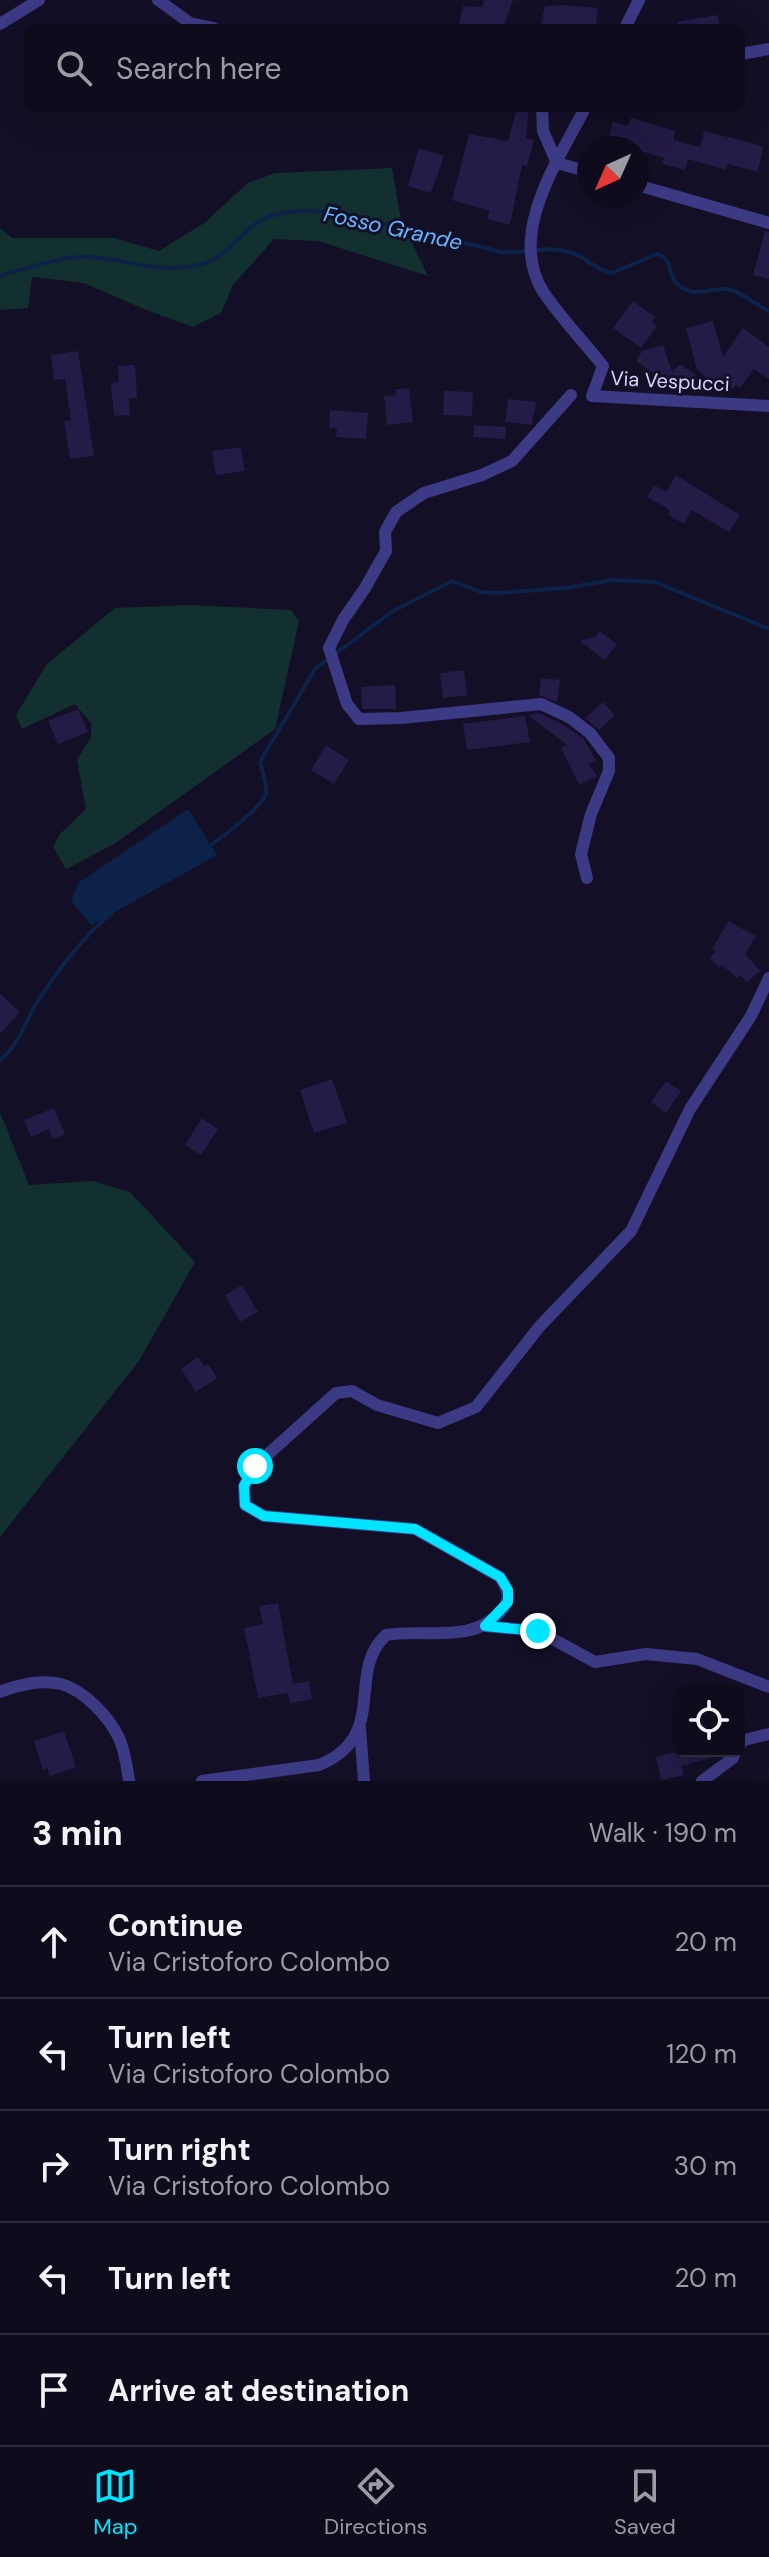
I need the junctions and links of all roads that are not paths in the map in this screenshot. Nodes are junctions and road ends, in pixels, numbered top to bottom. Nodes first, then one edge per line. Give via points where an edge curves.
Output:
1 (39, 0) edge
2 (158, 0) edge
3 (639, 0) edge
4 (0, 24) edge
5 (195, 24) edge
6 (627, 24) edge
7 (769, 49) edge
8 (745, 53) edge
9 (542, 112) edge
10 (583, 112) edge
11 (557, 163) junction
12 (577, 169) edge
13 (649, 188) edge
14 (769, 223) edge
15 (571, 395) dead end
16 (769, 406) edge
17 (587, 878) dead end
18 (769, 978) edge
19 (485, 1626) junction
20 (769, 1687) edge
21 (0, 1692) edge
22 (360, 1725) junction
23 (769, 1734) edge
24 (745, 1740) edge
25 (733, 1757) edge
26 (129, 1781) edge
27 (202, 1781) edge
28 (364, 1781) edge
29 (702, 1781) edge

1 - 4 street
2 - 5 street
3 - 6 street
7 - 8 street
9 - 11 street via 543,131
10 - 11 street
11 - 12 street
11 - 16 street, Via Vespucci via 533,220 531,261 543,291 603,366 592,396
13 - 14 street
15 - 17 street via 512,461 424,493 396,512 385,532 386,551 329,648 347,704 359,719 541,704 590,733 609,758 609,771 581,854
18 - 19 street via 751,1016 690,1109 631,1231 540,1326 476,1407 438,1423 377,1405 352,1391 336,1393 255,1466 244,1486 245,1505 264,1516 415,1529 500,1577 508,1602
19 - 20 street via 538,1631 595,1662 646,1654 697,1659
19 - 22 street via 447,1634 386,1635 371,1653
21 - 26 street via 18,1684 60,1684 84,1697 119,1738
22 - 27 street via 350,1746 319,1765
22 - 28 street
23 - 24 street
25 - 29 street

